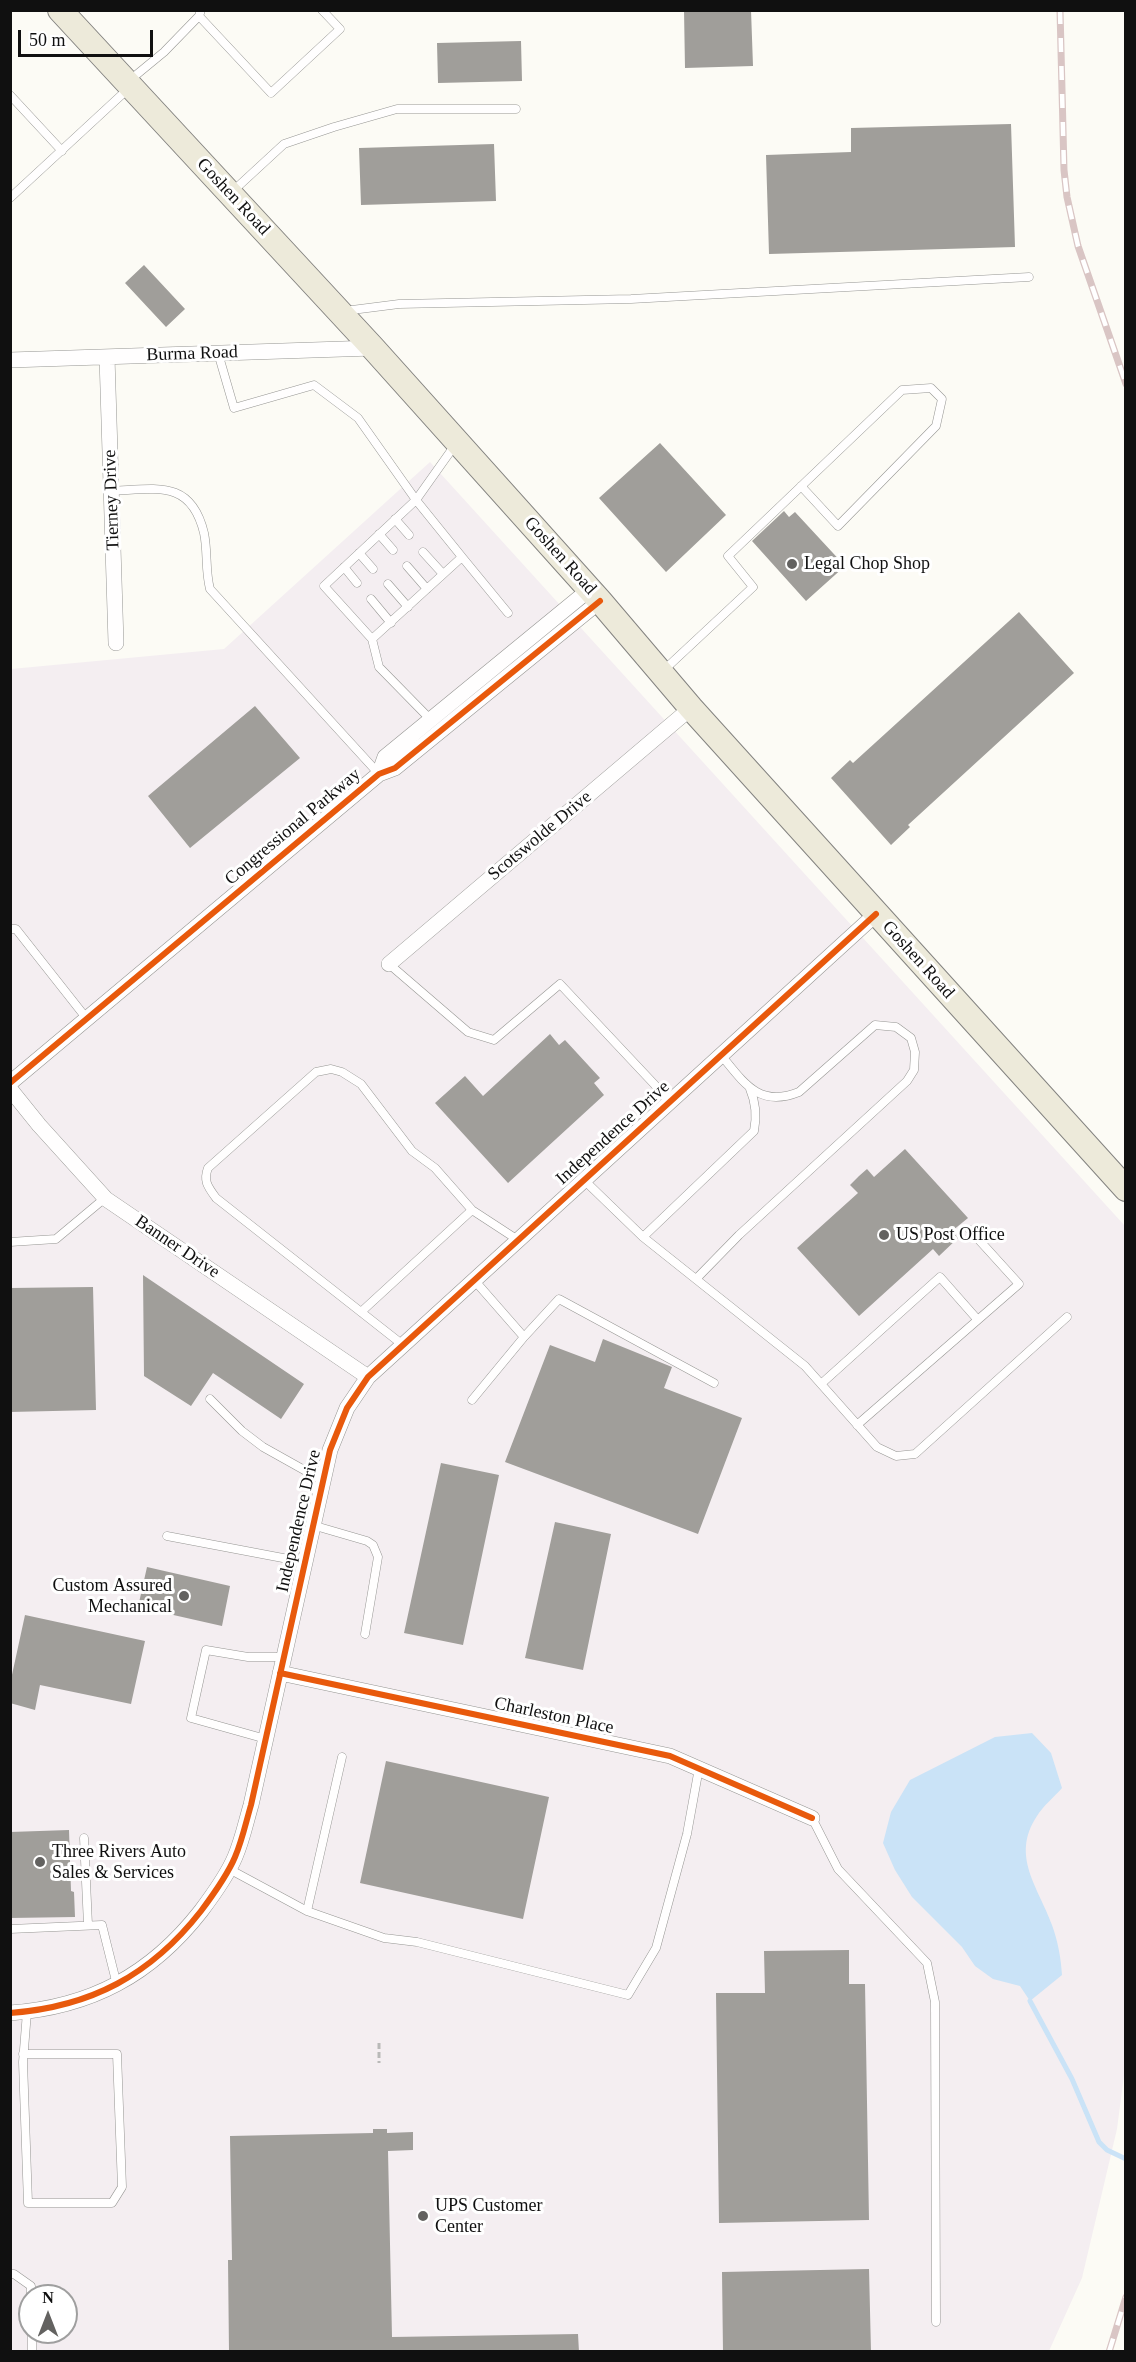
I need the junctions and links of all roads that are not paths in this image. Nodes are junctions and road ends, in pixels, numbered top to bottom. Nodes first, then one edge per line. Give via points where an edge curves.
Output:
1 (60, 10) edge
2 (322, 10) edge
3 (200, 13) edge
4 (128, 85) junction
5 (10, 95) edge
6 (516, 109) dead end
7 (62, 151) junction
8 (230, 194) junction
9 (10, 198) edge
10 (1029, 277) dead end
11 (339, 311) junction
12 (373, 348) junction
13 (218, 353) junction
14 (107, 357) junction
15 (10, 360) edge
16 (457, 442) junction
17 (801, 486) junction
18 (111, 491) junction
19 (416, 500) junction
20 (395, 519) junction
21 (379, 534) junction
22 (409, 535) dead end
23 (393, 550) dead end
24 (423, 552) dead end
25 (359, 553) junction
26 (462, 557) junction
27 (407, 566) dead end
28 (344, 567) junction
29 (373, 569) dead end
30 (443, 574) junction
31 (357, 583) dead end
32 (387, 584) dead end
33 (427, 589) junction
34 (595, 595) junction
35 (371, 599) dead end
36 (408, 607) junction
37 (508, 613) dead end
38 (391, 623) junction
39 (372, 639) junction
40 (116, 643) dead end
41 (661, 673) junction
42 (691, 708) junction
43 (435, 725) junction
44 (379, 774) junction
45 (876, 914) junction
46 (10, 929) edge
47 (389, 964) joint
48 (87, 1019) junction
49 (721, 1055) junction
50 (10, 1083) edge
51 (10, 1089) edge
52 (750, 1089) junction
53 (670, 1101) junction
54 (584, 1180) junction
55 (1125, 1189) edge
56 (105, 1198) junction
57 (472, 1210) junction
58 (970, 1230) dead end
59 (644, 1237) junction
60 (518, 1240) junction
61 (10, 1242) edge
62 (696, 1279) junction
63 (475, 1281) junction
64 (361, 1311) junction
65 (1068, 1317) dead end
66 (977, 1319) junction
67 (524, 1337) junction
68 (403, 1345) junction
69 (368, 1377) junction
70 (714, 1383) dead end
71 (821, 1384) junction
72 (210, 1399) dead end
73 (472, 1400) dead end
74 (857, 1425) junction
75 (322, 1480) junction
76 (312, 1525) junction
77 (167, 1536) dead end
78 (304, 1562) junction
79 (365, 1634) dead end
80 (283, 1657) junction
81 (280, 1673) junction
82 (266, 1738) junction
83 (342, 1757) dead end
84 (699, 1768) junction
85 (812, 1818) joint
86 (84, 1838) dead end
87 (228, 1869) junction
88 (307, 1911) junction
89 (88, 1925) junction
90 (10, 1929) edge
91 (117, 1985) junction
92 (27, 2012) junction
93 (10, 2013) edge
94 (23, 2054) junction
95 (10, 2274) edge
96 (28, 2284) edge
97 (936, 2322) dead end

1 - 4 main road, Goshen Road
2 - 3 lane via 340,29 271,93
3 - 4 lane
4 - 7 lane
4 - 8 main road, Goshen Road
5 - 7 lane
6 - 8 lane via 397,109 334,127 284,144
7 - 9 lane
8 - 11 main road, Goshen Road
10 - 11 lane via 631,299 399,304
11 - 12 main road, Goshen Road
12 - 13 street, Burma Road
12 - 16 main road, Goshen Road
13 - 14 street, Burma Road
13 - 19 lane via 234,408 314,385 358,418
14 - 15 street, Burma Road
14 - 18 street, Tierney Drive
16 - 19 lane
16 - 34 main road, Goshen Road
17 - 17 lane via 902,390 931,388 942,399 936,426 838,526
17 - 41 lane via 728,556 753,587
18 - 40 street, Tierney Drive
18 - 44 lane via 170,489 193,505 204,534 210,589
19 - 20 lane
19 - 26 lane
20 - 21 lane
20 - 22 lane
21 - 23 lane
21 - 25 lane
24 - 30 lane
25 - 28 lane
25 - 29 lane
26 - 30 lane
26 - 37 lane
27 - 33 lane
28 - 31 lane
28 - 39 lane via 324,586
30 - 33 lane
32 - 36 lane
33 - 36 lane
34 - 41 main road, Goshen Road
34 - 43 street, Congressional Parkway
35 - 38 lane
36 - 38 lane
38 - 39 lane
39 - 43 lane via 379,667
41 - 42 main road, Goshen Road
42 - 45 main road, Goshen Road
42 - 47 street, Scotswolde Drive
43 - 44 street, Congressional Parkway via 395,768
44 - 48 street, Congressional Parkway
45 - 49 street, Independence Drive
45 - 55 main road, Goshen Road
46 - 48 lane via 16,929
47 - 53 lane via 468,1032 494,1040 560,984
48 - 50 street, Congressional Parkway
49 - 52 lane
49 - 53 street, Independence Drive
51 - 56 street, Banner Drive
52 - 59 lane via 756,1118 754,1131
52 - 62 lane via 785,1098 799,1092 875,1025 896,1027 911,1038 915,1052 914,1070 907,1082 739,1234
53 - 54 street, Independence Drive
54 - 59 lane
54 - 60 street, Independence Drive
56 - 61 lane via 56,1239
56 - 69 street, Banner Drive
57 - 60 lane
57 - 64 lane
57 - 64 lane via 435,1168 412,1151 361,1084 331,1069 316,1072 208,1168 205,1177 216,1198
58 - 66 lane via 1019,1284
59 - 62 lane
60 - 63 street, Independence Drive
62 - 71 lane via 805,1366
63 - 67 lane
63 - 68 street, Independence Drive
64 - 68 lane
65 - 74 lane via 915,1454 896,1456 877,1447
66 - 71 lane via 940,1278
66 - 74 lane
67 - 70 lane via 559,1299
67 - 73 lane
68 - 69 street, Independence Drive
69 - 75 street, Independence Drive via 347,1408
71 - 74 lane
72 - 75 lane via 263,1447
75 - 76 street, Independence Drive
76 - 78 street, Independence Drive
76 - 79 lane via 367,1541 376,1551
77 - 78 lane
78 - 80 street, Independence Drive
80 - 81 street, Independence Drive
80 - 82 lane via 248,1657 206,1650 193,1707 191,1718
81 - 82 street, Independence Drive
81 - 84 street, Charleston Place via 670,1756
82 - 87 street, Independence Drive via 251,1805
83 - 88 lane
84 - 85 street, Charleston Place
84 - 88 lane via 687,1834 656,1948 628,1995 417,1942 384,1938
85 - 97 lane via 838,1869 927,1963 935,2002
86 - 89 lane
87 - 88 lane
87 - 91 street, Independence Drive via 212,1896 175,1941 146,1967
89 - 90 lane
89 - 91 lane via 102,1925
91 - 92 street, Independence Drive via 68,2004
92 - 93 street, Independence Drive
92 - 94 lane
94 - 94 lane via 28,2203 112,2203 122,2187 117,2054
95 - 96 lane

